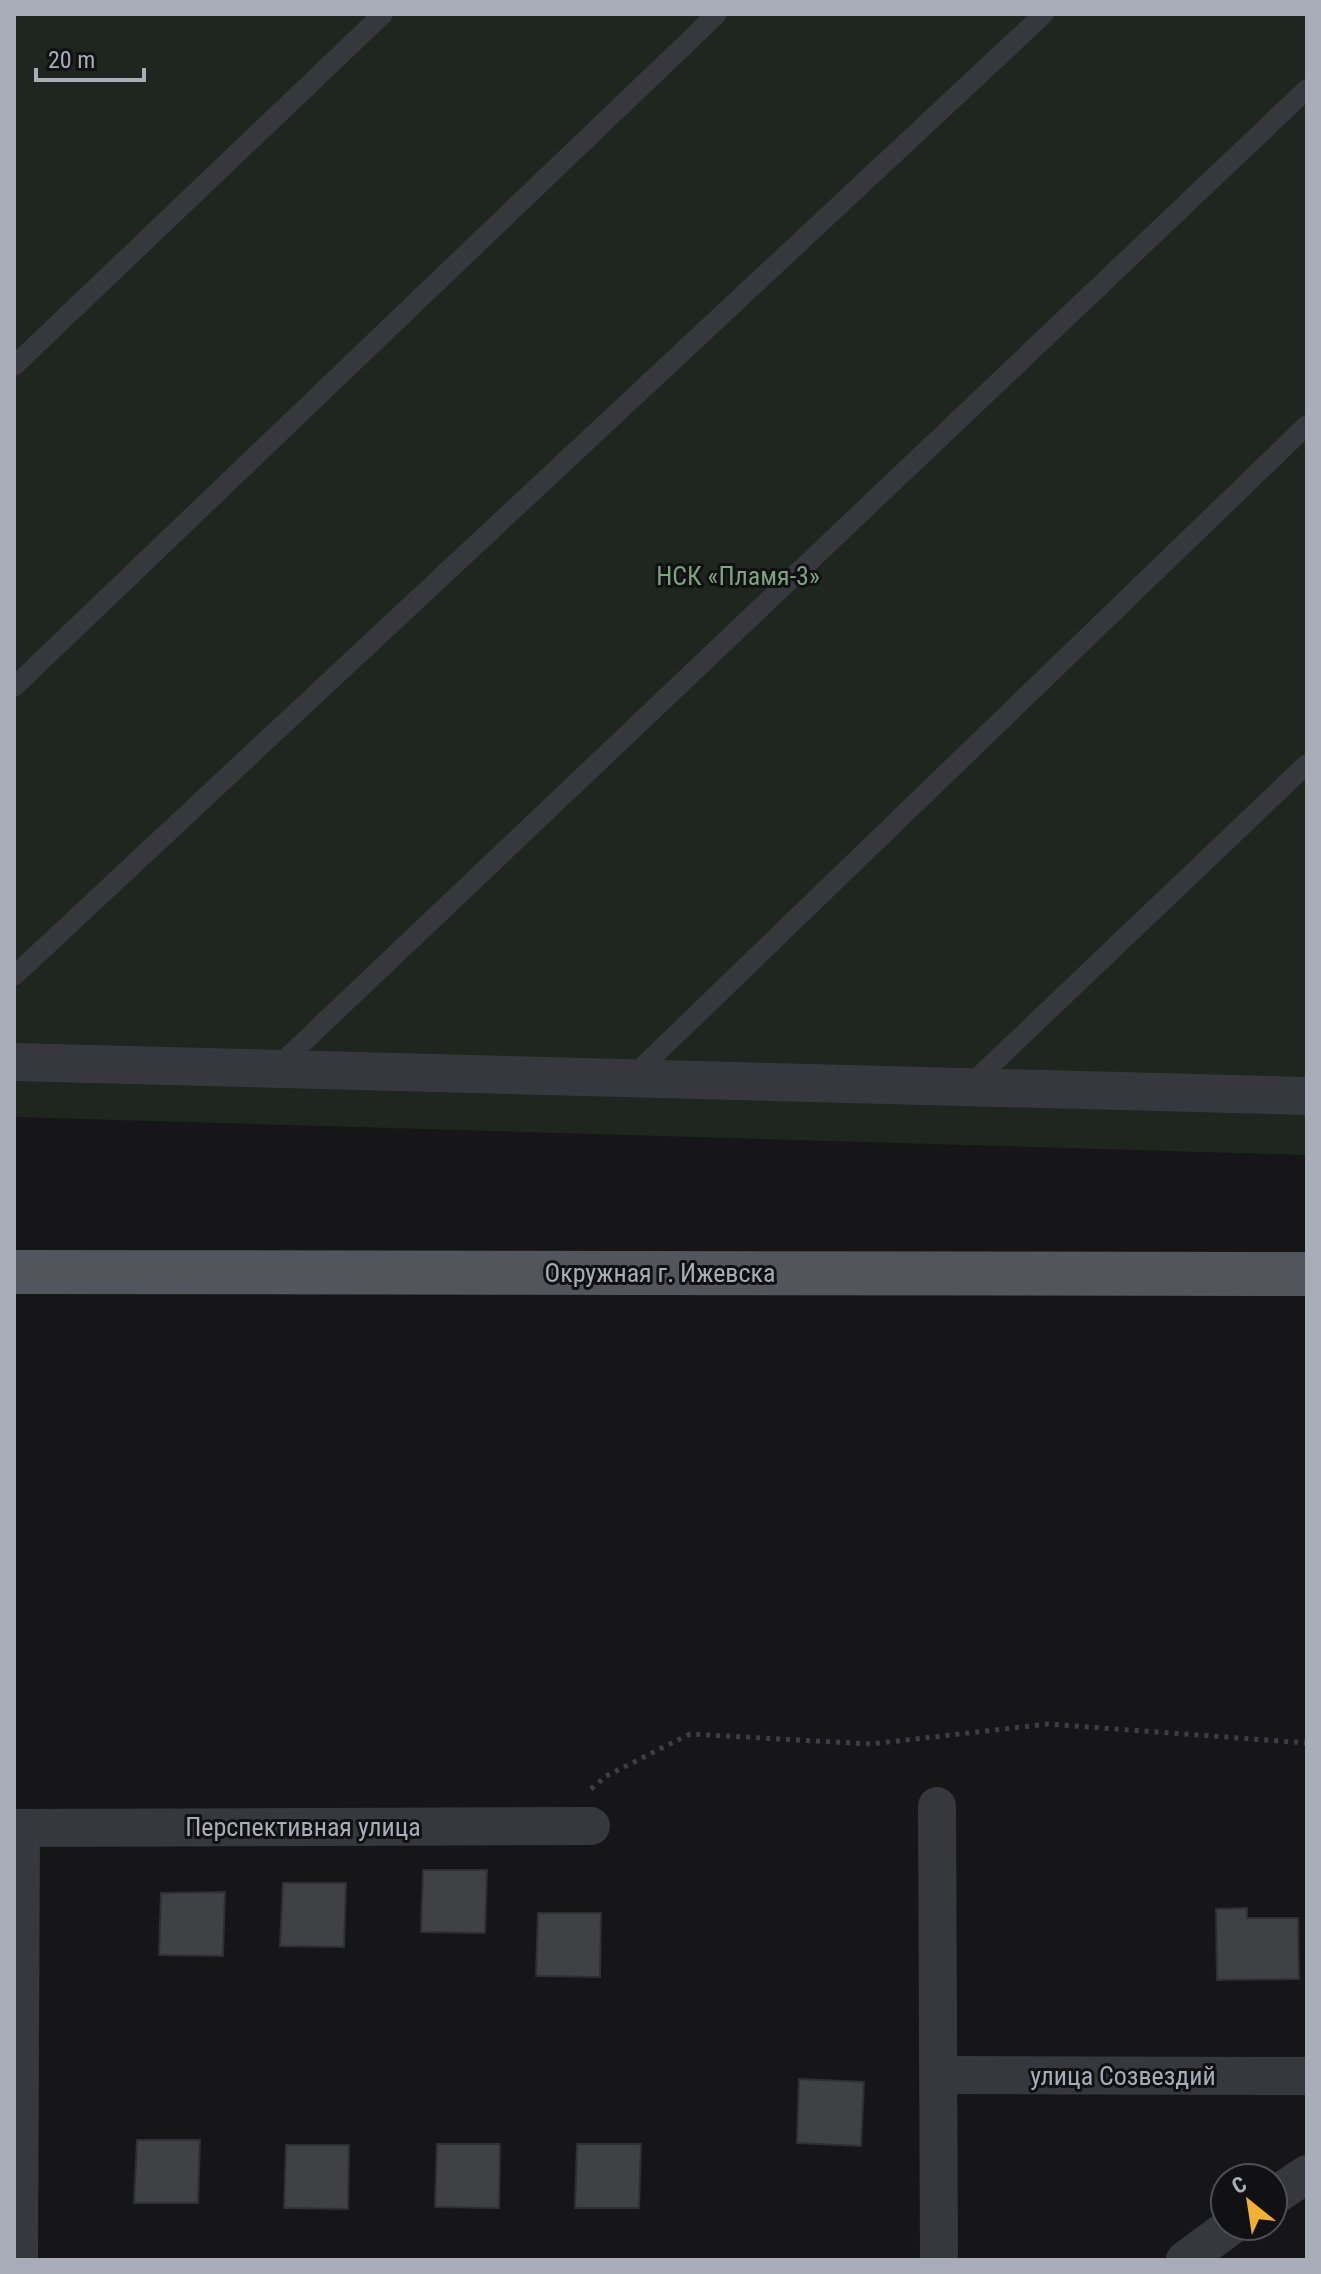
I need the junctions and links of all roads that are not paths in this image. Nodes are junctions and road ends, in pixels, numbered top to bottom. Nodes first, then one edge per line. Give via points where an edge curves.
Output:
1 (383, 14) edge
2 (717, 14) edge
3 (1044, 14) edge
4 (1307, 89) edge
5 (14, 366) edge
6 (1307, 425) edge
7 (14, 687) edge
8 (1307, 764) edge
9 (14, 976) edge
10 (14, 1062) edge
11 (275, 1069) junction
12 (631, 1078) junction
13 (968, 1087) junction
14 (1304, 1092) edge
15 (14, 1272) edge
16 (1307, 1274) edge
17 (937, 1806) dead end
18 (591, 1826) dead end
19 (18, 1828) edge
20 (939, 2075) junction
21 (1307, 2076) edge
22 (1307, 2174) edge
23 (1289, 2186) edge
24 (1209, 2242) edge
25 (19, 2260) edge
26 (939, 2260) edge
27 (1185, 2260) edge

1 - 5 lane
2 - 7 lane
3 - 9 lane
4 - 11 lane
6 - 12 lane
8 - 13 lane
10 - 11 street
11 - 12 street
12 - 13 street
13 - 14 street
15 - 16 main road, Окружная г. Ижевска
17 - 20 street
18 - 19 street, Перспективная улица
19 - 25 street
20 - 21 street, улица Созвездий
20 - 26 street
22 - 23 street
24 - 27 street

